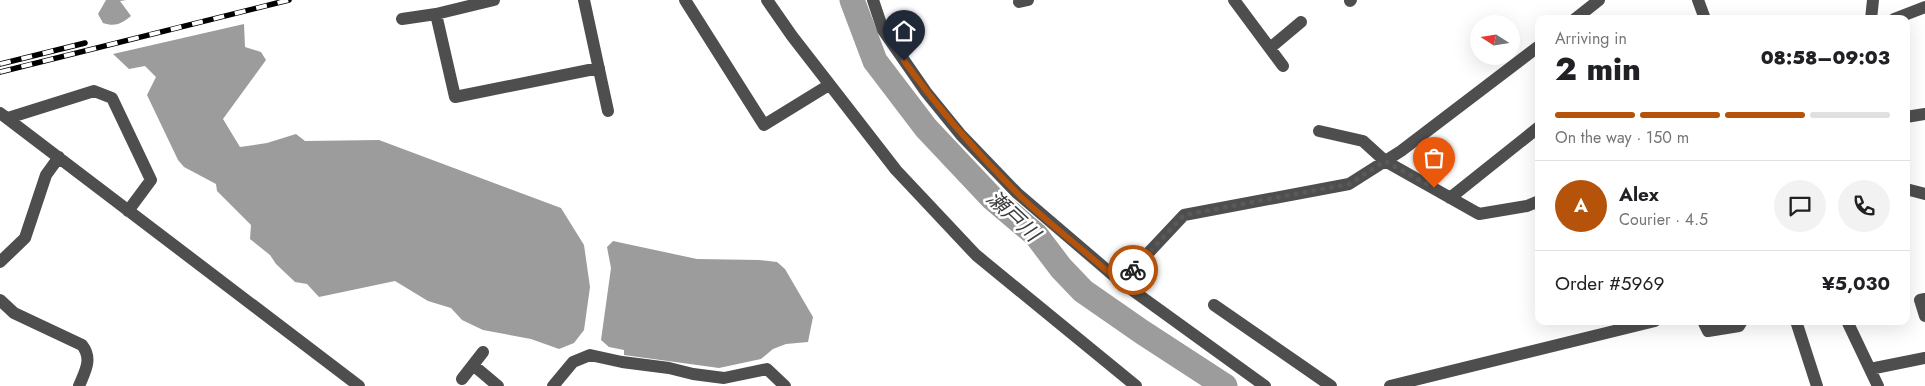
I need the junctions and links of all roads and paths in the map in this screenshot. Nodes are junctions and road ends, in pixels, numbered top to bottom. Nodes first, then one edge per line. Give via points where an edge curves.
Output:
1 (494, 0) edge
2 (584, 0) edge
3 (686, 0) edge
4 (767, 0) edge
5 (873, 0) edge
6 (1234, 0) edge
7 (1600, 0) edge
8 (1698, 0) edge
9 (1873, 0) edge
10 (1925, 7) edge
11 (436, 14) junction
12 (1580, 15) edge
13 (1704, 15) edge
14 (1871, 15) edge
15 (1904, 15) edge
16 (402, 19) dead end
17 (1301, 22) dead end
18 (1270, 48) junction
19 (1535, 49) edge
20 (1283, 66) dead end
21 (599, 68) junction
22 (829, 85) junction
23 (608, 111) dead end
24 (1925, 114) edge
25 (4, 116) edge
26 (1910, 116) edge
27 (1535, 130) edge
28 (1320, 131) dead end
29 (59, 158) junction
30 (1385, 161) junction
31 (1910, 190) edge
32 (1925, 194) edge
33 (1450, 198) junction
34 (1535, 203) edge
35 (128, 211) junction
36 (0, 262) edge
37 (1120, 282) junction
38 (1925, 298) edge
39 (0, 300) edge
40 (1214, 305) dead end
41 (1925, 316) edge
42 (1639, 325) edge
43 (1705, 325) edge
44 (1740, 325) edge
45 (1797, 325) edge
46 (1849, 325) edge
47 (483, 352) dead end
48 (1925, 358) edge
49 (473, 365) junction
50 (1870, 370) junction
51 (462, 379) dead end
52 (79, 386) edge
53 (359, 386) edge
54 (498, 386) edge
55 (553, 386) edge
56 (785, 386) edge
57 (1136, 386) edge
58 (1265, 386) edge
59 (1331, 386) edge
60 (1390, 386) edge
61 (1817, 386) edge
62 (1878, 386) edge

1 - 11 street
2 - 21 street
3 - 22 street via 764,125
4 - 22 street
5 - 37 street via 883,30 926,92 962,135 1017,193
6 - 18 street
7 - 12 street
8 - 13 street
9 - 14 street
10 - 15 street
11 - 16 street
11 - 21 street via 454,97
17 - 18 street
18 - 20 street
19 - 30 street
21 - 23 street
22 - 57 street via 896,170 976,255
24 - 26 street
25 - 29 street
25 - 35 street via 94,91 112,98 152,180
27 - 33 street
28 - 30 street via 1363,141
29 - 35 street
29 - 36 street via 46,175 25,238
30 - 33 street
30 - 37 street via 1349,184 1184,215
31 - 32 street
33 - 34 street via 1479,214
35 - 53 street
37 - 58 street
38 - 41 street via 1920,300
39 - 52 street via 14,313 82,345 88,353 88,362
40 - 59 street
42 - 60 street
43 - 44 street via 1708,331
45 - 61 street
46 - 50 street
47 - 49 street
48 - 50 street
49 - 51 street
49 - 54 street
50 - 62 street
55 - 56 street via 573,362 590,355 724,378 767,370

